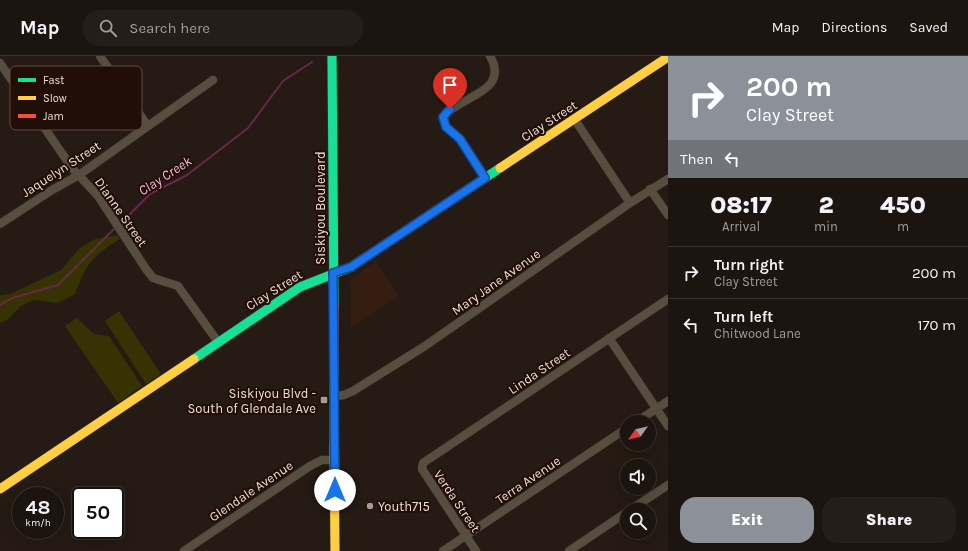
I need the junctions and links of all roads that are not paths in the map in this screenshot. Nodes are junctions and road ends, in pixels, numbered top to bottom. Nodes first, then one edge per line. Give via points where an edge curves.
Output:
1 (100, 56) edge
2 (332, 56) edge
3 (490, 56) edge
4 (668, 57) edge
5 (0, 63) edge
6 (107, 66) edge
7 (10, 78) edge
8 (213, 80) dead end
9 (142, 118) edge
10 (575, 120) junction
11 (147, 125) junction
12 (142, 129) edge
13 (46, 130) edge
14 (140, 130) edge
15 (79, 175) junction
16 (485, 178) junction
17 (668, 179) edge
18 (650, 189) junction
19 (630, 203) junction
20 (668, 215) edge
21 (0, 224) edge
22 (333, 273) junction
23 (668, 299) edge
24 (609, 338) junction
25 (218, 342) junction
26 (335, 396) junction
27 (668, 401) edge
28 (656, 409) junction
29 (647, 415) edge
30 (668, 426) edge
31 (620, 433) edge
32 (335, 460) junction
33 (423, 463) joint
34 (668, 485) edge
35 (0, 489) edge
36 (641, 503) edge
37 (620, 517) edge
38 (466, 536) junction
39 (184, 551) edge
40 (335, 551) edge
41 (443, 551) edge
42 (476, 551) edge
43 (569, 551) edge

1 - 6 street
2 - 22 street, Siskiyou Boulevard
3 - 16 street via 494,69 492,83 450,109 443,117 446,127 460,139
4 - 10 street, Clay Street
5 - 7 street, Dianne Street
8 - 11 street, Jaquelyn Street
9 - 11 street
10 - 16 street, Clay Street
10 - 19 street
11 - 12 street, Jaquelyn Street
13 - 15 street, Dianne Street
14 - 15 street, Jaquelyn Street
15 - 21 street, Jaquelyn Street
15 - 25 street, Dianne Street via 93,188 150,273 157,279 178,286
16 - 22 street, Clay Street via 351,267
17 - 18 street, Mary Jane Avenue
18 - 19 street, Mary Jane Avenue
18 - 20 street
19 - 26 street, Mary Jane Avenue via 425,346 344,396
22 - 25 street, Clay Street via 300,287
22 - 26 street, Siskiyou Boulevard
23 - 24 street, Linda Street
24 - 28 street
24 - 33 street, Linda Street
25 - 35 street, Clay Street
26 - 32 street, Siskiyou Boulevard
27 - 28 street
28 - 29 street
28 - 30 street
31 - 38 street, Terra Avenue
32 - 39 street, Glendale Avenue via 322,460 310,466
32 - 40 street, Siskiyou Boulevard
33 - 38 street, Verda Street via 422,469
34 - 36 street
37 - 43 street
38 - 41 street, Terra Avenue
38 - 42 street, Verda Street

